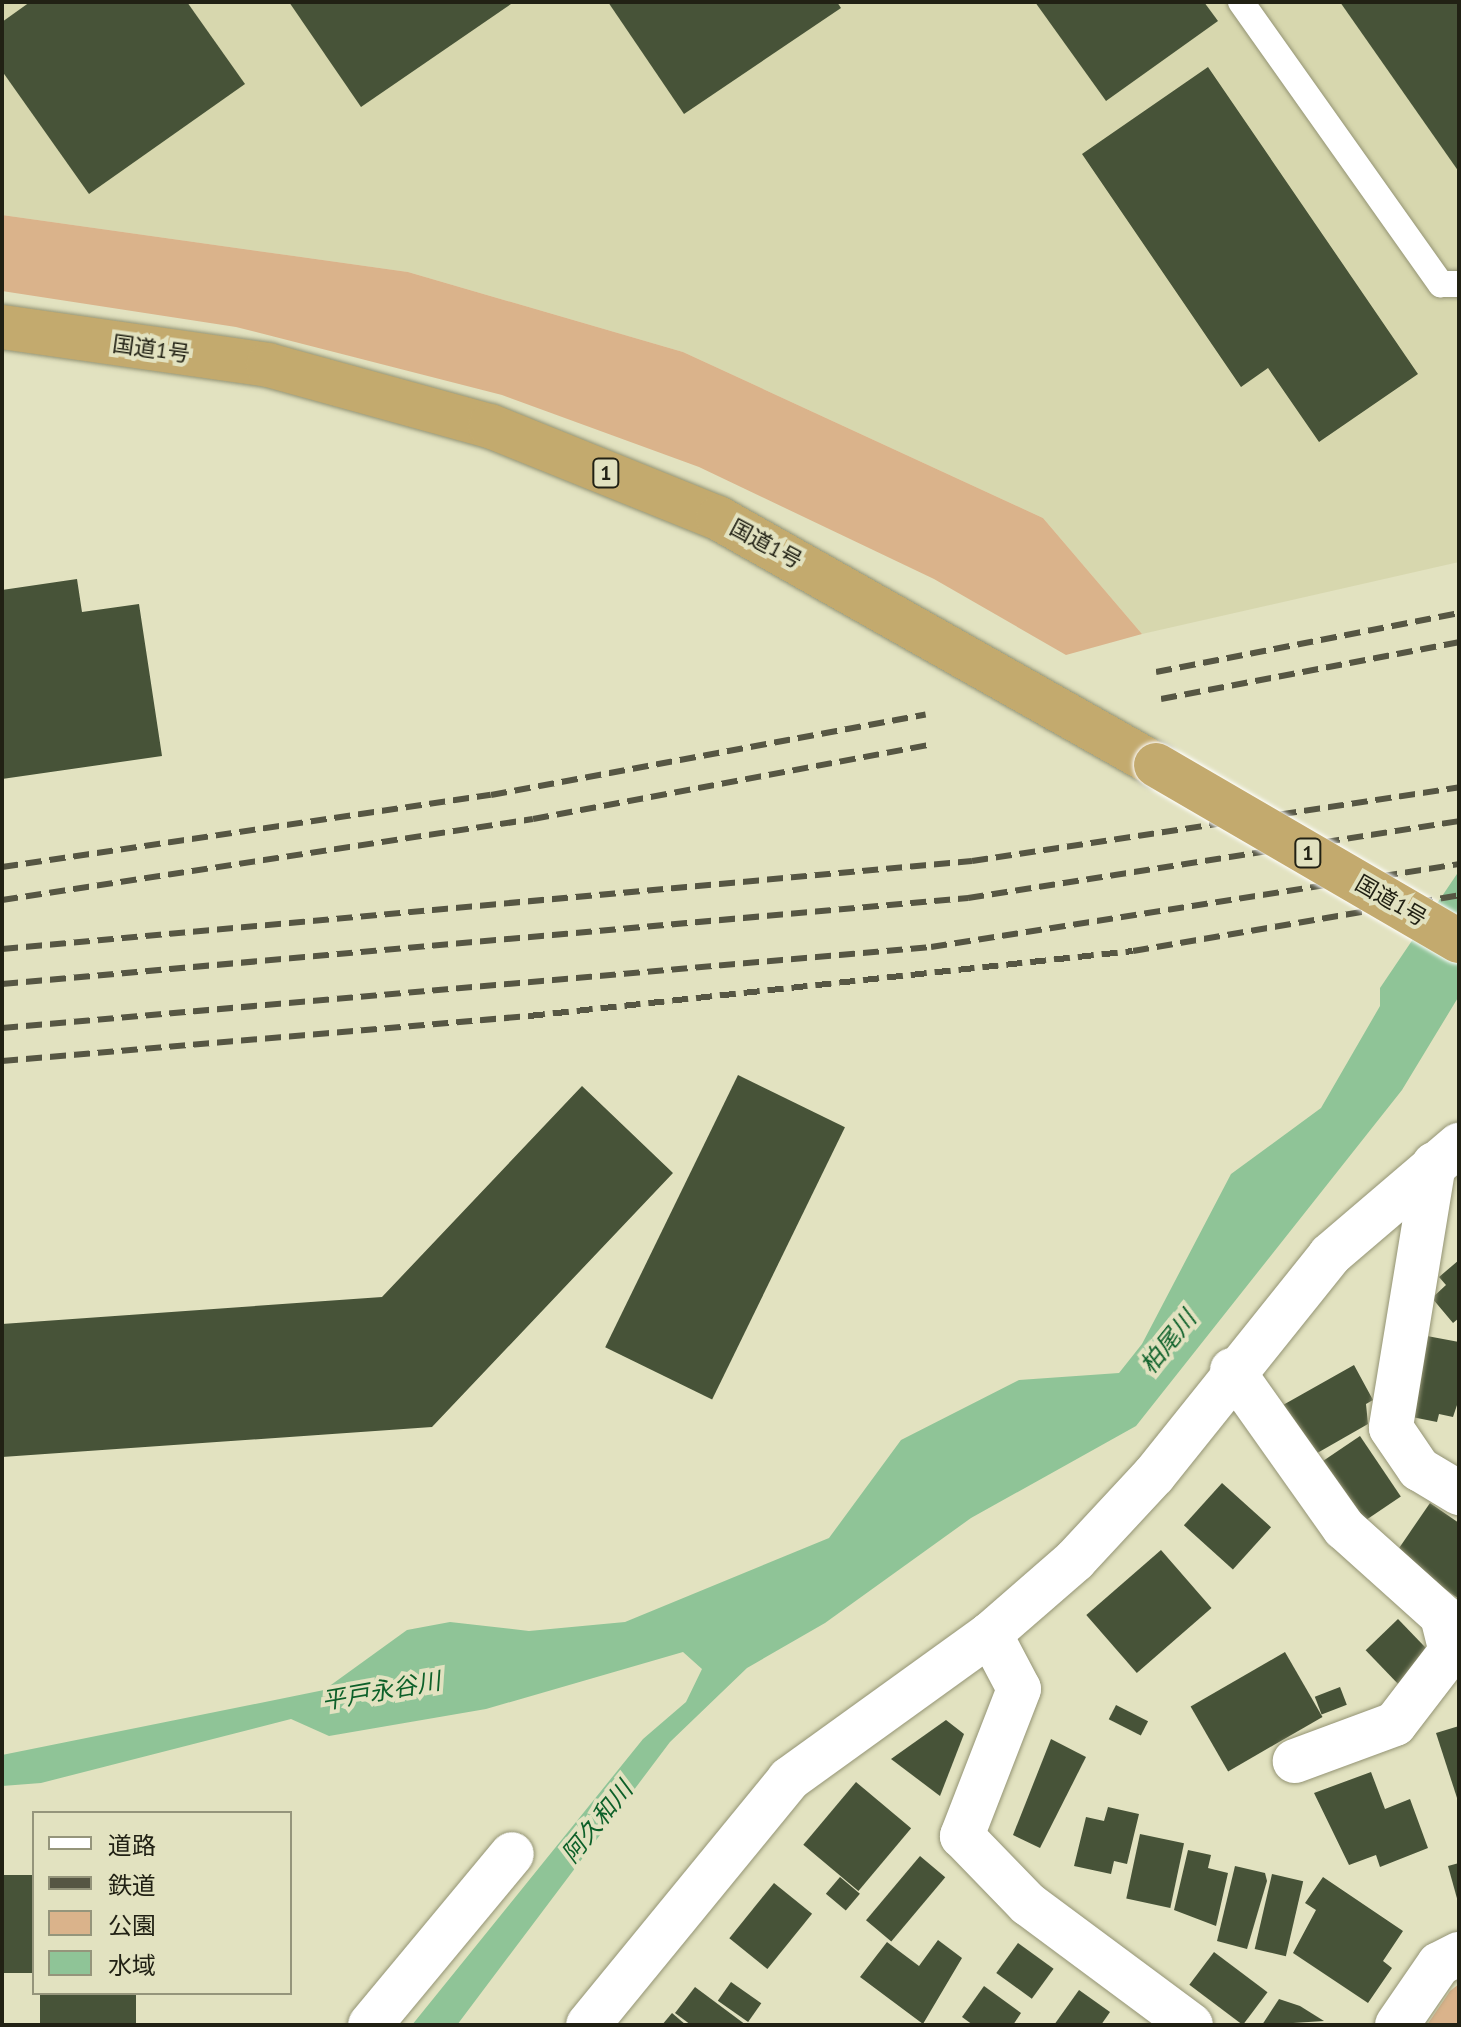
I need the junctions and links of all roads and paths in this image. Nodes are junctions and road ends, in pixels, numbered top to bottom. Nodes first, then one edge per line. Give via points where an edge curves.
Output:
1 (1241, 2) edge
2 (1459, 284) edge
3 (2, 327) edge
4 (1459, 941) edge
5 (1447, 1154) edge
6 (1232, 1370) junction
7 (1459, 1493) edge
8 (990, 1634) junction
9 (1295, 1761) dead end
10 (512, 1854) dead end
11 (1459, 1954) edge
12 (370, 2025) edge
13 (588, 2025) edge
14 (1191, 2025) edge
15 (1397, 2025) edge

1 - 2 lane via 1441,284
3 - 4 highway, 国道1号 / 1, bridge via 268,365 490,426 718,518
5 - 6 street via 1330,1255
5 - 7 street via 1391,1428 1419,1469
6 - 8 street via 1154,1475 1075,1560
6 - 9 street via 1344,1528 1442,1616 1451,1651 1395,1724
8 - 13 street via 789,1779
8 - 14 street via 1019,1689 962,1836 1028,1904
10 - 12 street
11 - 15 street via 1439,1964

